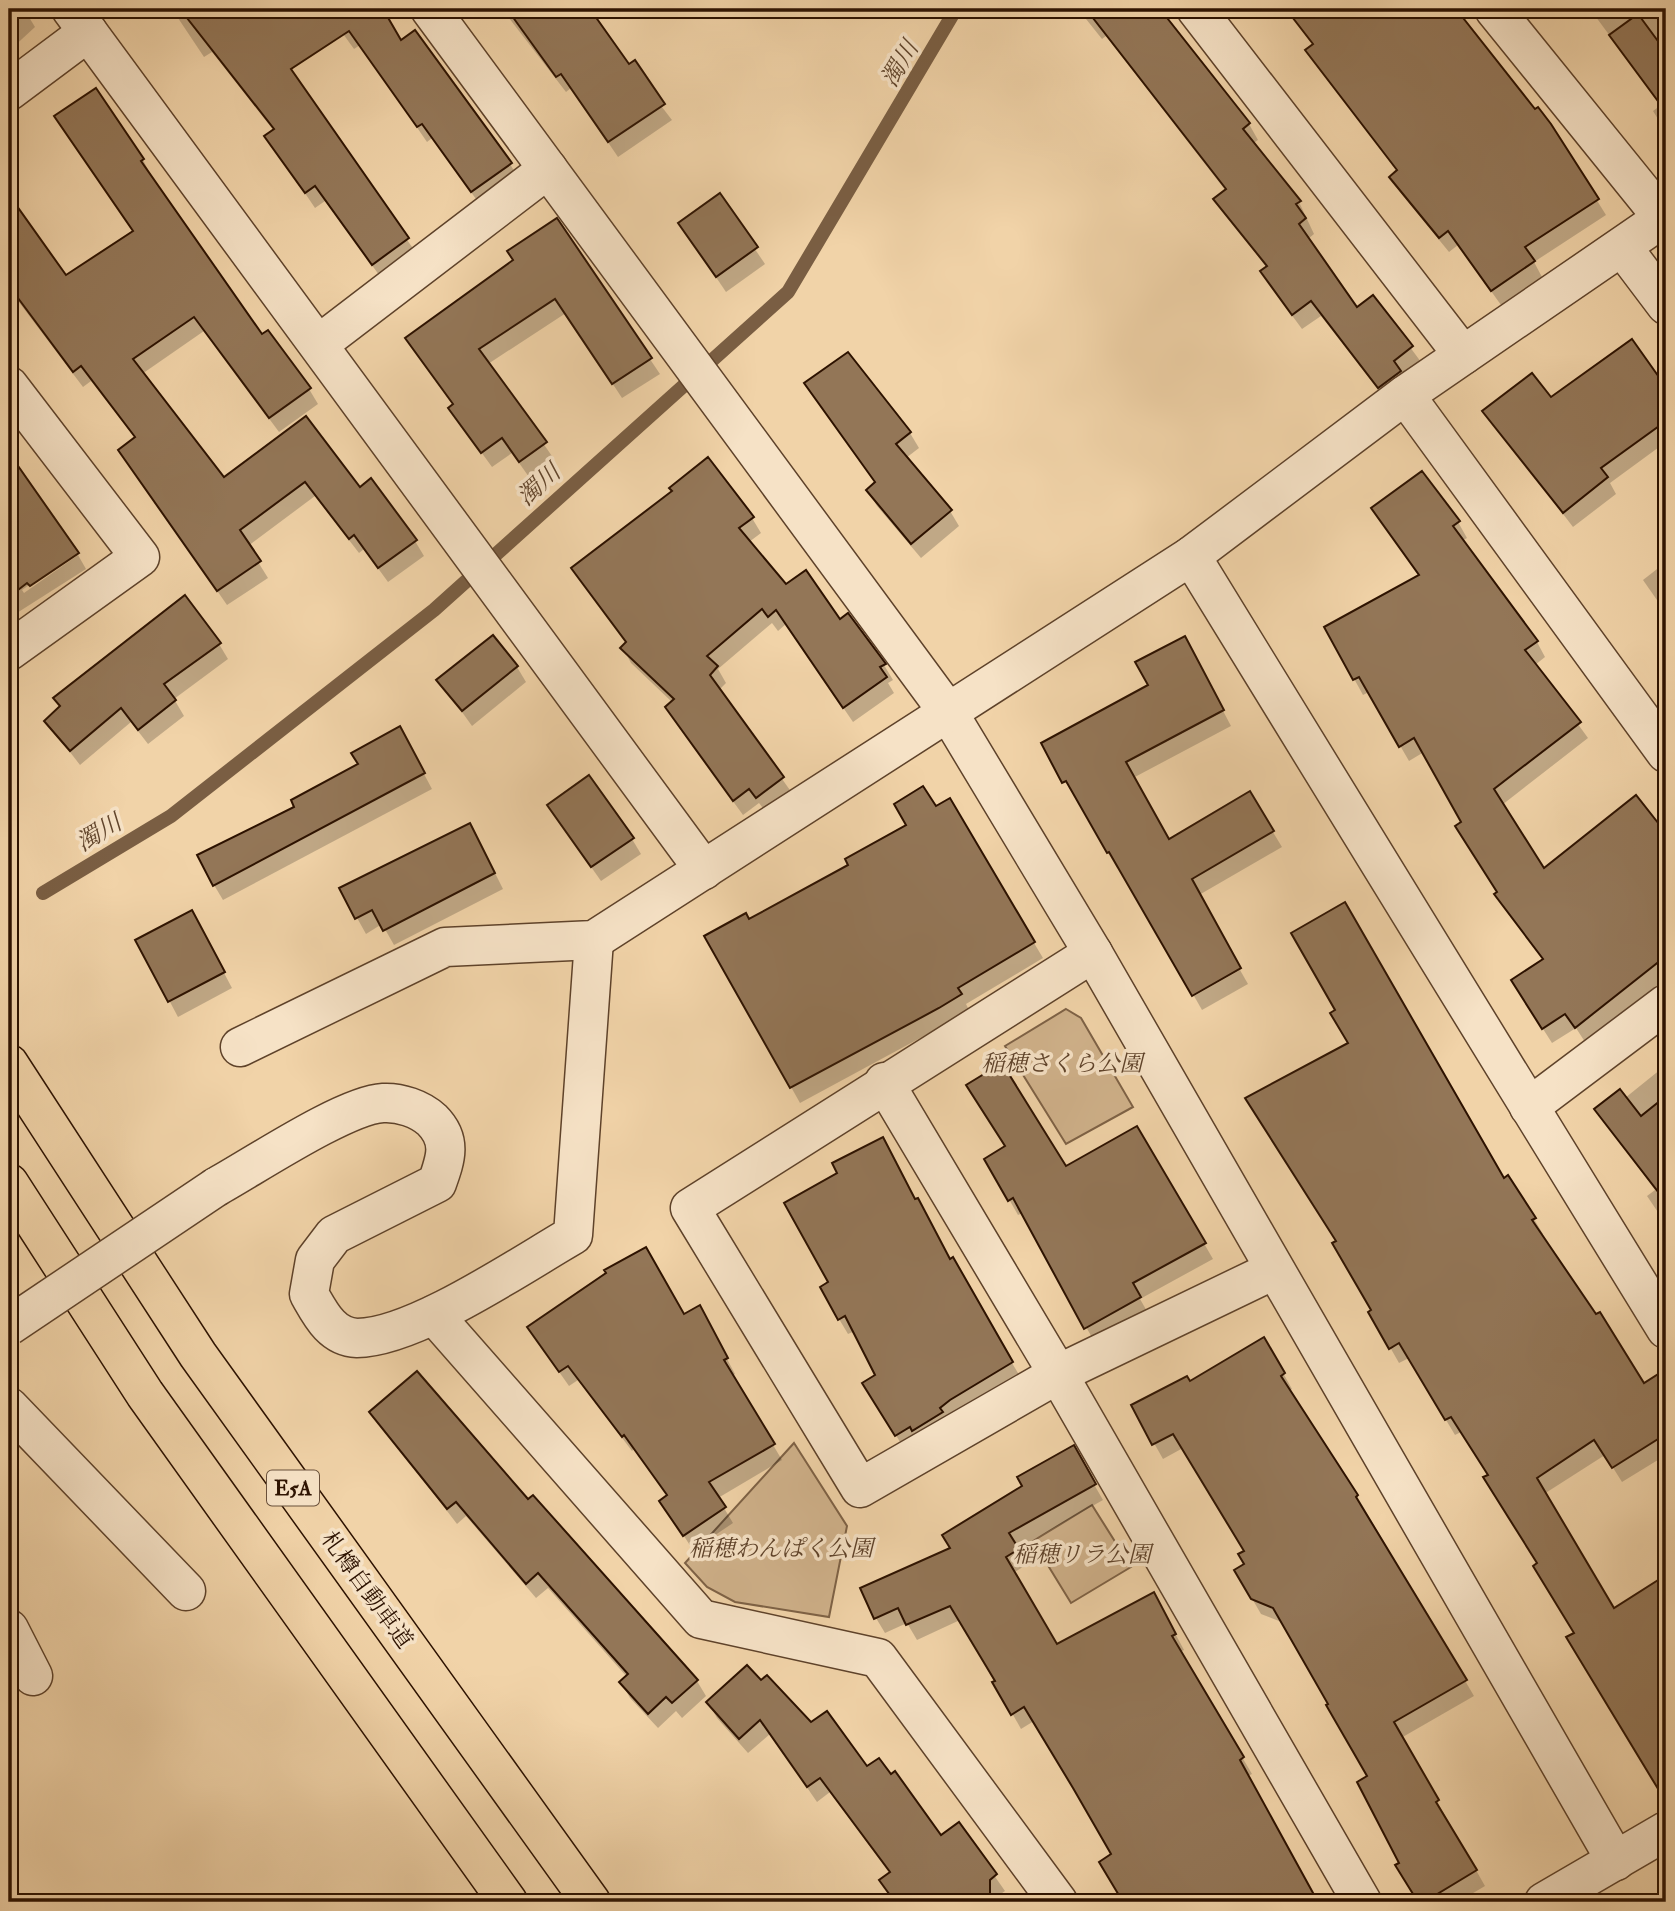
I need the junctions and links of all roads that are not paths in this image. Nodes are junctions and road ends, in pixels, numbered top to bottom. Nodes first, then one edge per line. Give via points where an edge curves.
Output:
1 (430, 9) edge
2 (1196, 9) edge
3 (1494, 9) edge
4 (79, 20) edge
5 (9, 91) edge
6 (548, 169) junction
7 (1665, 217) edge
8 (1623, 248) junction
9 (1666, 305) edge
10 (319, 344) junction
11 (1463, 355) junction
12 (9, 386) edge
13 (1405, 394) junction
14 (1191, 556) junction
15 (9, 651) edge
16 (948, 712) junction
17 (1666, 753) edge
18 (704, 870) junction
19 (594, 940) junction
20 (1093, 953) junction
21 (1666, 1004) edge
22 (240, 1047) dead end
23 (9, 1064) edge
24 (884, 1082) junction
25 (1529, 1107) junction
26 (9, 1183) edge
27 (1274, 1270) junction
28 (434, 1315) junction
29 (1665, 1324) edge
30 (9, 1326) edge
31 (1058, 1374) junction
32 (9, 1406) edge
33 (186, 1591) dead end
34 (9, 1629) edge
35 (33, 1676) dead end
36 (1666, 1831) edge
37 (1616, 1861) junction
38 (508, 1902) edge
39 (591, 1902) edge
40 (1058, 1902) edge
41 (1362, 1902) edge
42 (1544, 1902) edge

1 - 6 street
2 - 11 street
3 - 7 street
4 - 5 street
4 - 10 street
6 - 10 street
6 - 16 street
7 - 8 street
8 - 9 street
8 - 11 street
10 - 18 street
11 - 13 street
12 - 15 street via 140,557
13 - 14 street
13 - 17 street
14 - 16 street
14 - 25 street
16 - 18 street
16 - 20 street
18 - 19 street
19 - 22 street via 445,947
19 - 28 street via 573,1236
20 - 24 street
20 - 27 street
21 - 25 street
23 - 39 highway, 札樽自動車道 / E5A via 198,1355
24 - 31 street
24 - 31 street via 690,1208 860,1488
25 - 29 street
26 - 38 highway, E5A via 145,1394
27 - 31 street
27 - 37 street
28 - 30 street, bridge via 398,1330 355,1338 327,1325 309,1294 315,1260 334,1235 438,1183 448,1153 443,1130 421,1110 384,1102 354,1110 216,1187
28 - 40 street via 701,1619 878,1658
31 - 41 street
32 - 33 street
34 - 35 street
36 - 37 street
37 - 42 street

